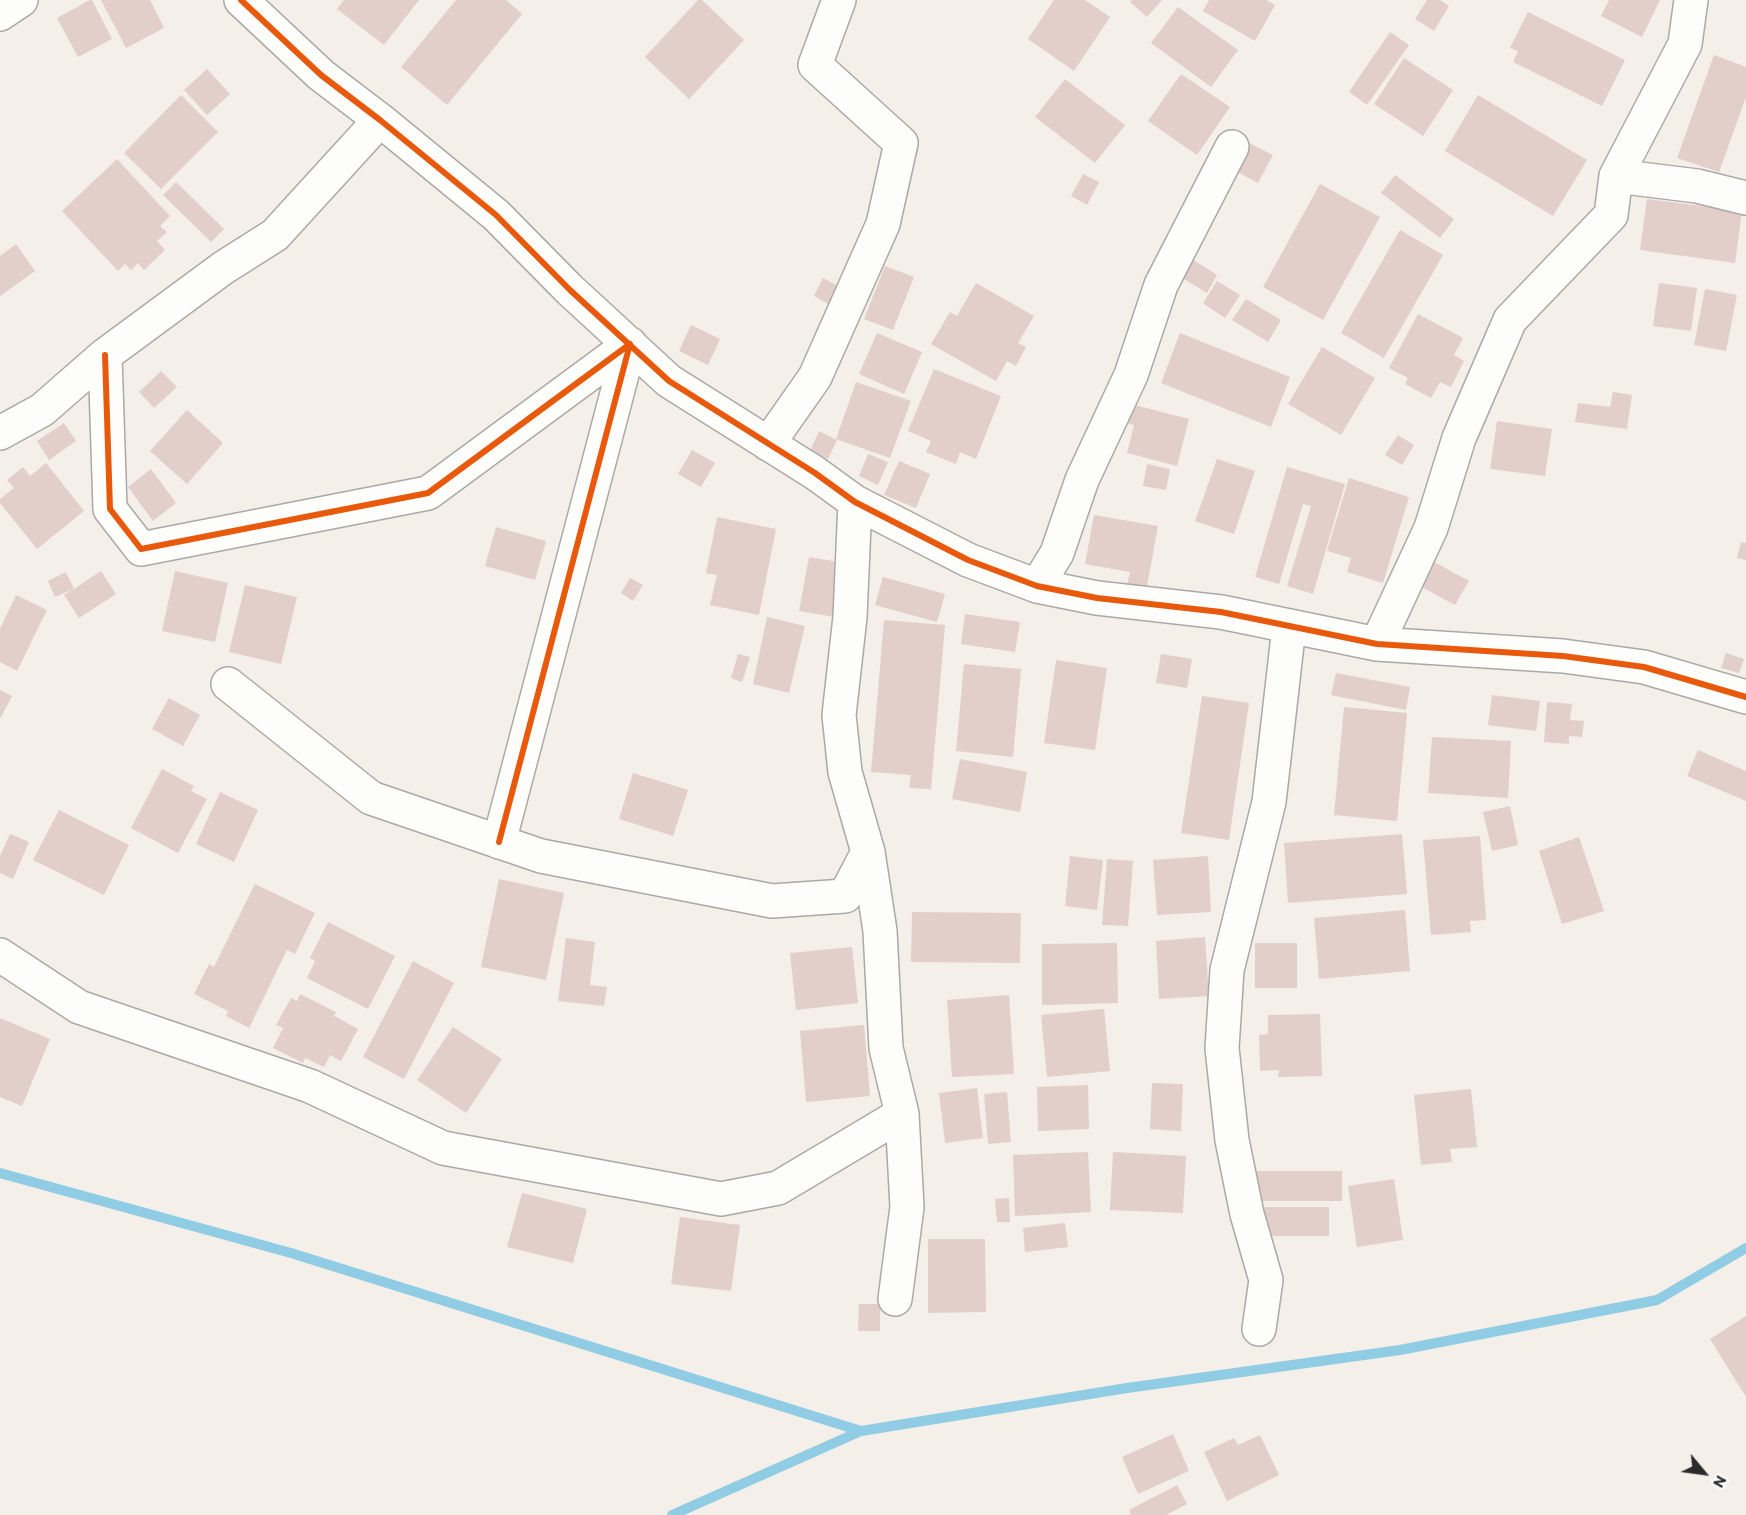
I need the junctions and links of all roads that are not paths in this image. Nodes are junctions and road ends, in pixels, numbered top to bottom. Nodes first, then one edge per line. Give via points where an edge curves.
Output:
1 (21, 0) edge
2 (241, 0) edge
3 (839, 0) edge
4 (1691, 0) edge
5 (0, 14) edge
6 (380, 120) junction
7 (1232, 147) dead end
8 (1616, 176) junction
9 (1746, 198) edge
10 (630, 344) junction
11 (105, 355) junction
12 (0, 433) edge
13 (768, 444) junction
14 (855, 502) junction
15 (1037, 586) junction
16 (1289, 627) junction
17 (1377, 644) junction
18 (228, 684) dead end
19 (1746, 698) edge
20 (499, 842) junction
21 (868, 852) junction
22 (0, 956) edge
23 (902, 1114) junction
24 (895, 1299) dead end
25 (1259, 1329) dead end

1 - 5 street
2 - 6 street via 321,75
3 - 13 street via 815,65 901,143 883,224 815,376
4 - 8 street via 1685,44
6 - 10 street via 496,215
6 - 11 street via 275,235 223,268
7 - 15 street via 1161,285 1131,375 1082,480 1057,554
8 - 9 street via 1697,186
8 - 17 street via 1611,216 1510,320 1459,438 1431,528
10 - 11 street via 428,493 141,549 110,509
10 - 13 street via 669,381
10 - 20 street
11 - 12 street via 42,410
13 - 14 street
14 - 15 street via 968,560
14 - 21 street via 850,617 839,715 845,772
15 - 16 street via 1097,598 1221,612
16 - 17 street
16 - 25 street via 1269,802 1227,970 1222,1048 1232,1140 1266,1281
17 - 19 street via 1563,656 1644,667
18 - 20 street via 371,798
20 - 21 street via 541,855 772,900 845,896
21 - 23 street via 880,931 886,1048
22 - 23 street via 79,1007 310,1086 443,1148 721,1199 778,1188
23 - 24 street via 907,1207

